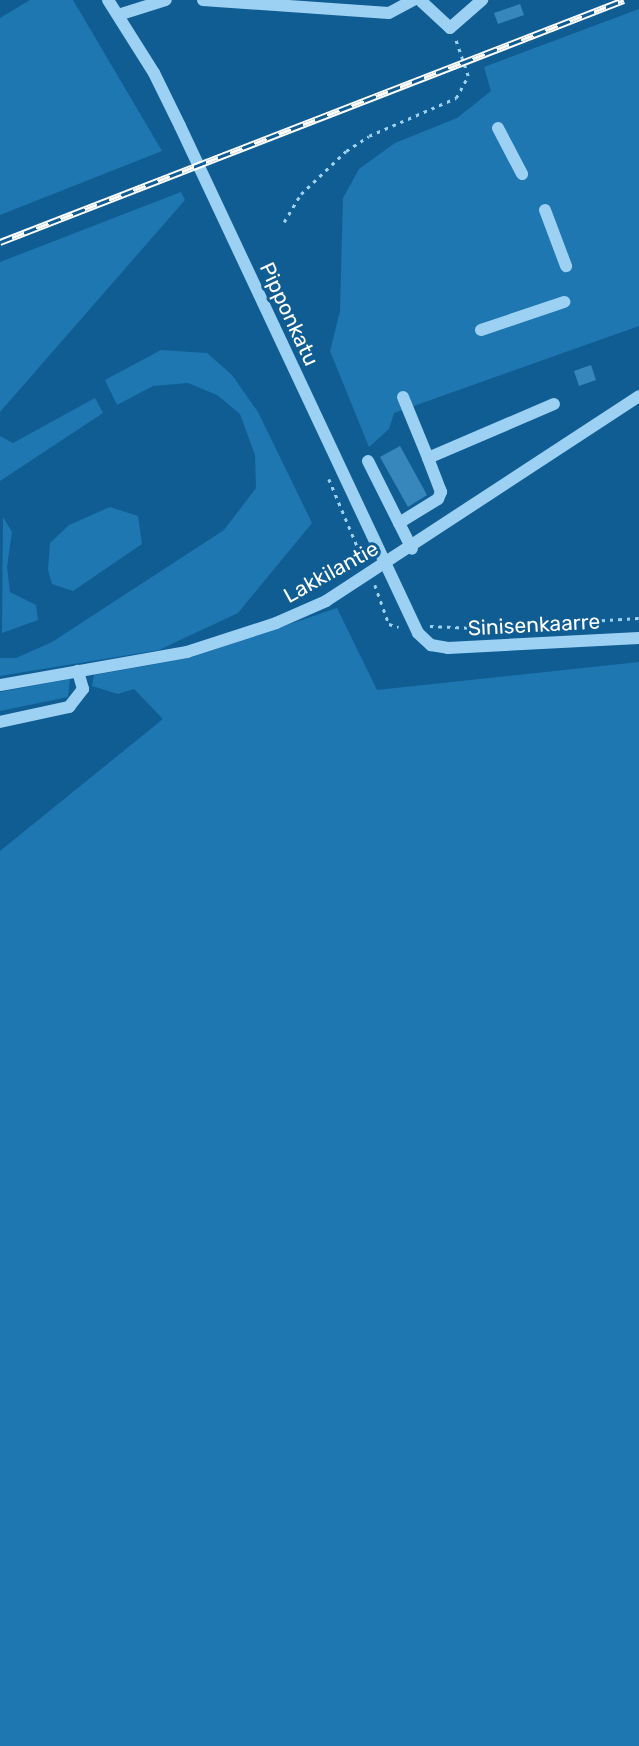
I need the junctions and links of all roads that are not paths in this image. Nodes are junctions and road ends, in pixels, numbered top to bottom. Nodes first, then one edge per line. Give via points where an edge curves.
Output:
1 (108, 0) edge
2 (166, 0) edge
3 (203, 0) edge
4 (413, 0) edge
5 (420, 0) edge
6 (482, 0) edge
7 (118, 15) junction
8 (498, 128) dead end
9 (522, 174) dead end
10 (545, 210) dead end
11 (566, 266) dead end
12 (564, 302) dead end
13 (481, 330) dead end
14 (639, 396) edge
15 (403, 397) dead end
16 (554, 404) dead end
17 (428, 458) junction
18 (369, 461) dead end
19 (399, 523) junction
20 (412, 548) junction
21 (385, 566) junction
22 (639, 638) edge
23 (431, 645) joint
24 (78, 671) junction
25 (0, 685) edge
26 (0, 722) edge

1 - 7 street, Pipponkatu
2 - 7 street
3 - 4 street via 389,13
5 - 6 street via 450,28
7 - 21 street, Pipponkatu via 180,126
8 - 9 street
10 - 11 street
12 - 13 street
14 - 20 street, Lakkilantie
15 - 17 street
16 - 17 street
17 - 19 street via 441,492 438,499
18 - 19 street
19 - 20 street
20 - 21 street, Lakkilantie
21 - 23 street, Pipponkatu via 413,626
21 - 24 street, Lakkilantie via 326,601 276,623 187,652
22 - 23 street, Sinisenkaarre via 472,648
24 - 25 street, Lakkilantie
24 - 26 street via 83,689 69,707

